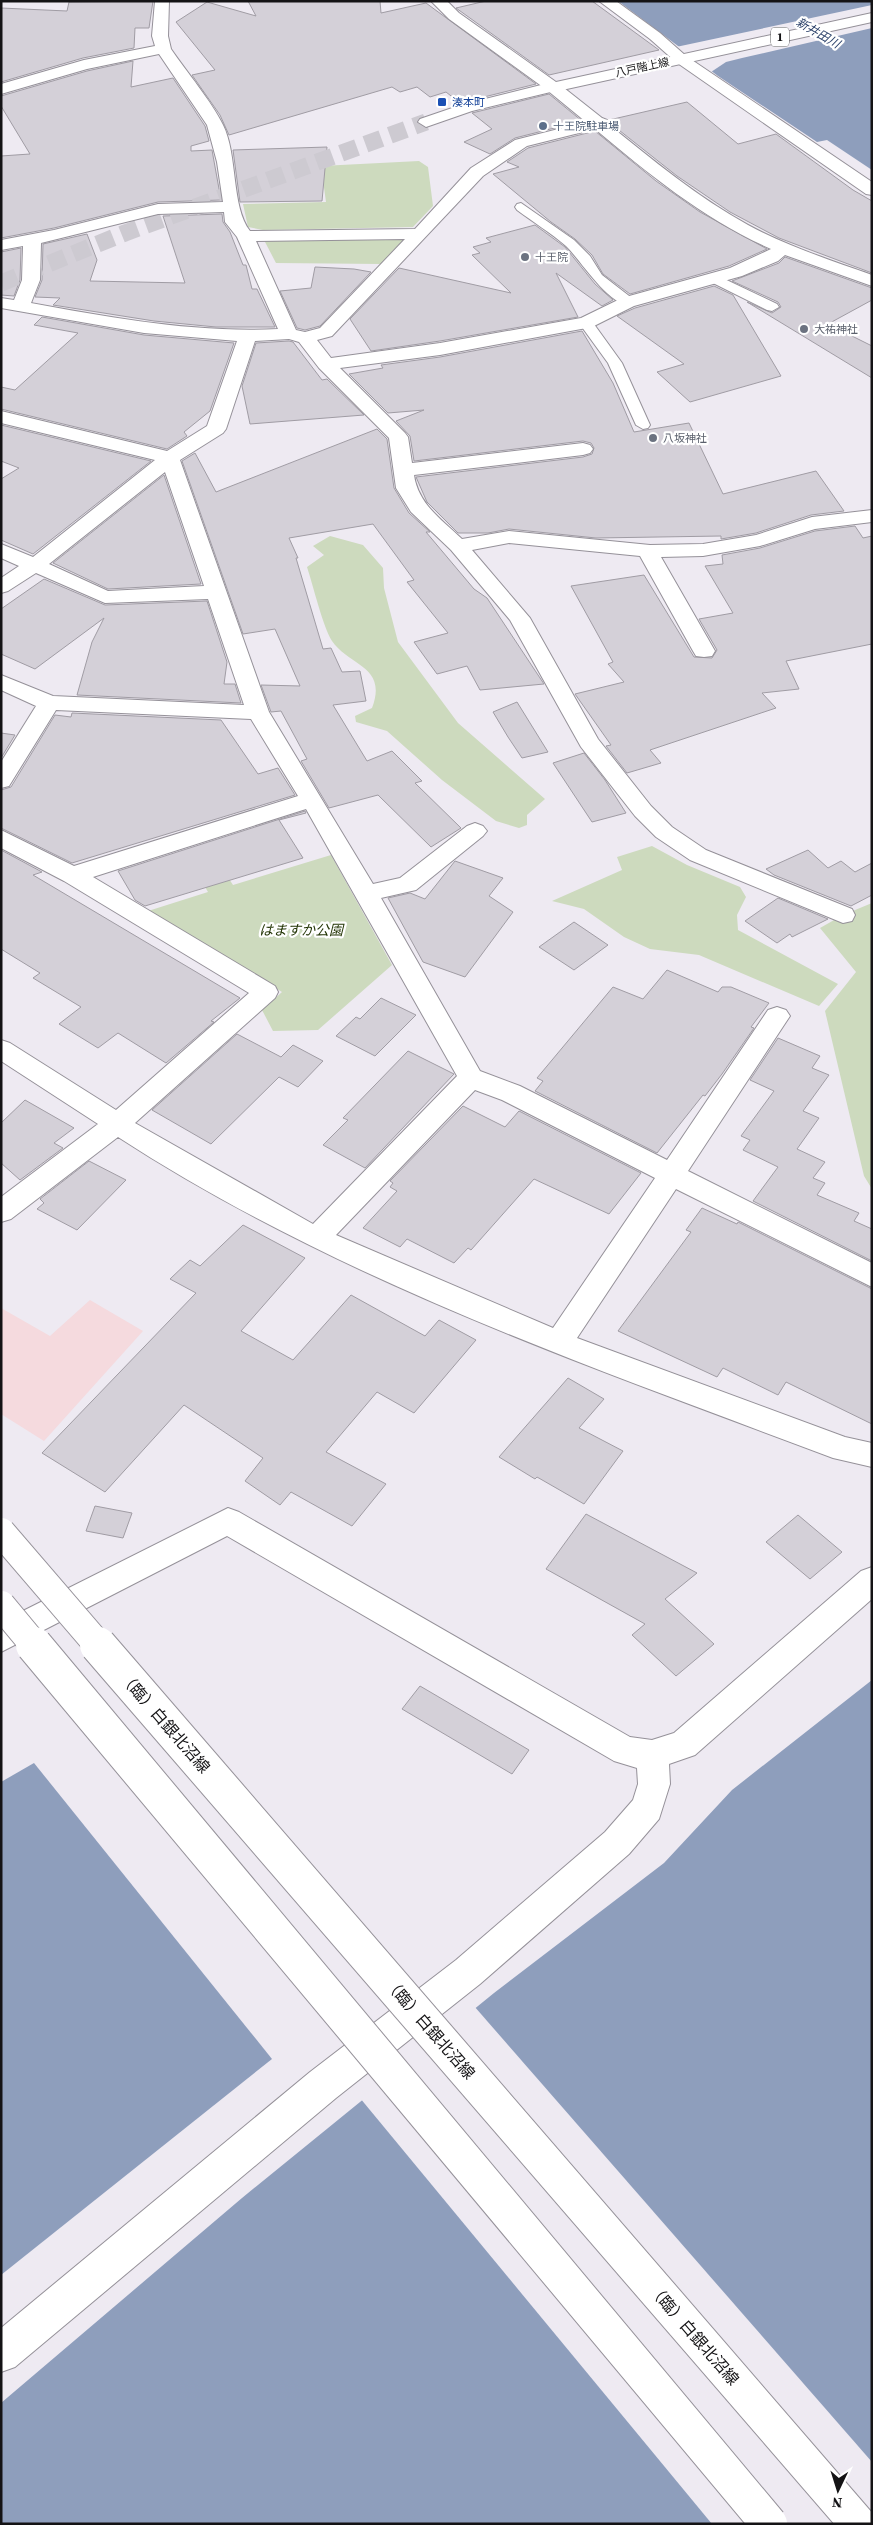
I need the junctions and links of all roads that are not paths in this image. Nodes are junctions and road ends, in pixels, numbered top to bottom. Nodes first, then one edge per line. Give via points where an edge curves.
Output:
1 (162, 1) edge
2 (438, 1) edge
3 (606, 1) edge
4 (872, 17) edge
5 (163, 49) junction
6 (685, 58) junction
7 (553, 87) junction
8 (1, 89) edge
9 (426, 122) tunnel mouth
10 (601, 124) junction
11 (872, 190) edge
12 (521, 207) dead end
13 (232, 208) junction
14 (420, 234) junction
15 (245, 236) junction
16 (32, 239) junction
17 (1, 245) edge
18 (782, 248) junction
19 (716, 279) junction
20 (872, 281) edge
21 (628, 302) junction
22 (1, 303) edge
23 (20, 306) junction
24 (772, 306) dead end
25 (586, 323) junction
26 (297, 336) junction
27 (247, 337) junction
28 (326, 364) junction
29 (1, 417) edge
30 (643, 424) dead end
31 (583, 449) dead end
32 (170, 458) junction
33 (404, 470) junction
34 (872, 516) edge
35 (458, 546) junction
36 (1, 550) edge
37 (650, 551) junction
38 (33, 565) junction
39 (1, 587) edge
40 (215, 592) junction
41 (704, 651) dead end
42 (1, 682) edge
43 (49, 703) junction
44 (258, 712) junction
45 (1, 781) edge
46 (311, 800) junction
47 (475, 831) dead end
48 (1, 838) edge
49 (72, 875) junction
50 (367, 893) junction
51 (843, 915) dead end
52 (777, 1016) dead end
53 (1, 1050) edge
54 (471, 1078) junction
55 (118, 1123) junction
56 (672, 1175) junction
57 (1, 1212) edge
58 (316, 1238) junction
59 (872, 1276) edge
60 (559, 1343) junction
61 (872, 1455) edge
62 (1, 1532) edge
63 (872, 1580) edge
64 (1, 1605) edge
65 (1, 1638) edge
66 (652, 1755) junction
67 (1, 2353) edge
68 (769, 2524) edge
69 (858, 2524) edge

1 - 5 street via 160,36
2 - 7 street
3 - 6 street
4 - 6 street, 八戸階上線 / 1
5 - 8 street via 84,65
5 - 13 street via 215,125
6 - 7 street, 八戸階上線 / 1
6 - 11 street
7 - 9 street, 八戸階上線 via 467,108
7 - 10 street
10 - 14 street via 521,143 477,172
10 - 18 street via 654,168 725,219
12 - 21 lane via 570,243 597,278
13 - 15 street via 234,222
13 - 16 street via 158,209
14 - 15 street
14 - 26 street via 326,332
15 - 26 street
16 - 17 street
16 - 23 street via 31,280
18 - 19 street via 772,257
18 - 20 street
19 - 21 street
19 - 24 lane
21 - 25 street
22 - 23 street
23 - 27 street via 155,331
25 - 28 street via 440,349
25 - 30 lane via 615,363
26 - 27 street
26 - 28 street
27 - 32 street via 216,429
28 - 33 street via 398,437
29 - 32 street
31 - 33 street
32 - 38 street
32 - 40 street
33 - 35 street via 406,488 421,512
34 - 37 street via 812,523 760,540 703,550
35 - 37 street via 509,538
35 - 51 street via 519,618 589,742 643,811 664,832 698,855
36 - 38 street
37 - 41 street
38 - 39 street
38 - 40 street via 105,597
40 - 44 street
42 - 43 street
43 - 44 street
43 - 45 street
44 - 46 street
46 - 49 street
46 - 50 street
47 - 50 street via 408,884
48 - 49 street
49 - 55 street via 266,992
50 - 54 street
52 - 56 street
53 - 55 street
54 - 56 street via 511,1093
54 - 58 street
55 - 57 street
55 - 58 street via 154,1148
56 - 59 street
56 - 60 street
58 - 60 street
60 - 61 street via 843,1449
62 - 69 street, （臨）白銀北沼線, bridge
63 - 66 street via 684,1745
64 - 68 street, bridge
65 - 66 street via 228,1520 625,1751
66 - 67 street via 654,1784 647,1808 617,1843 468,1972 323,2086

